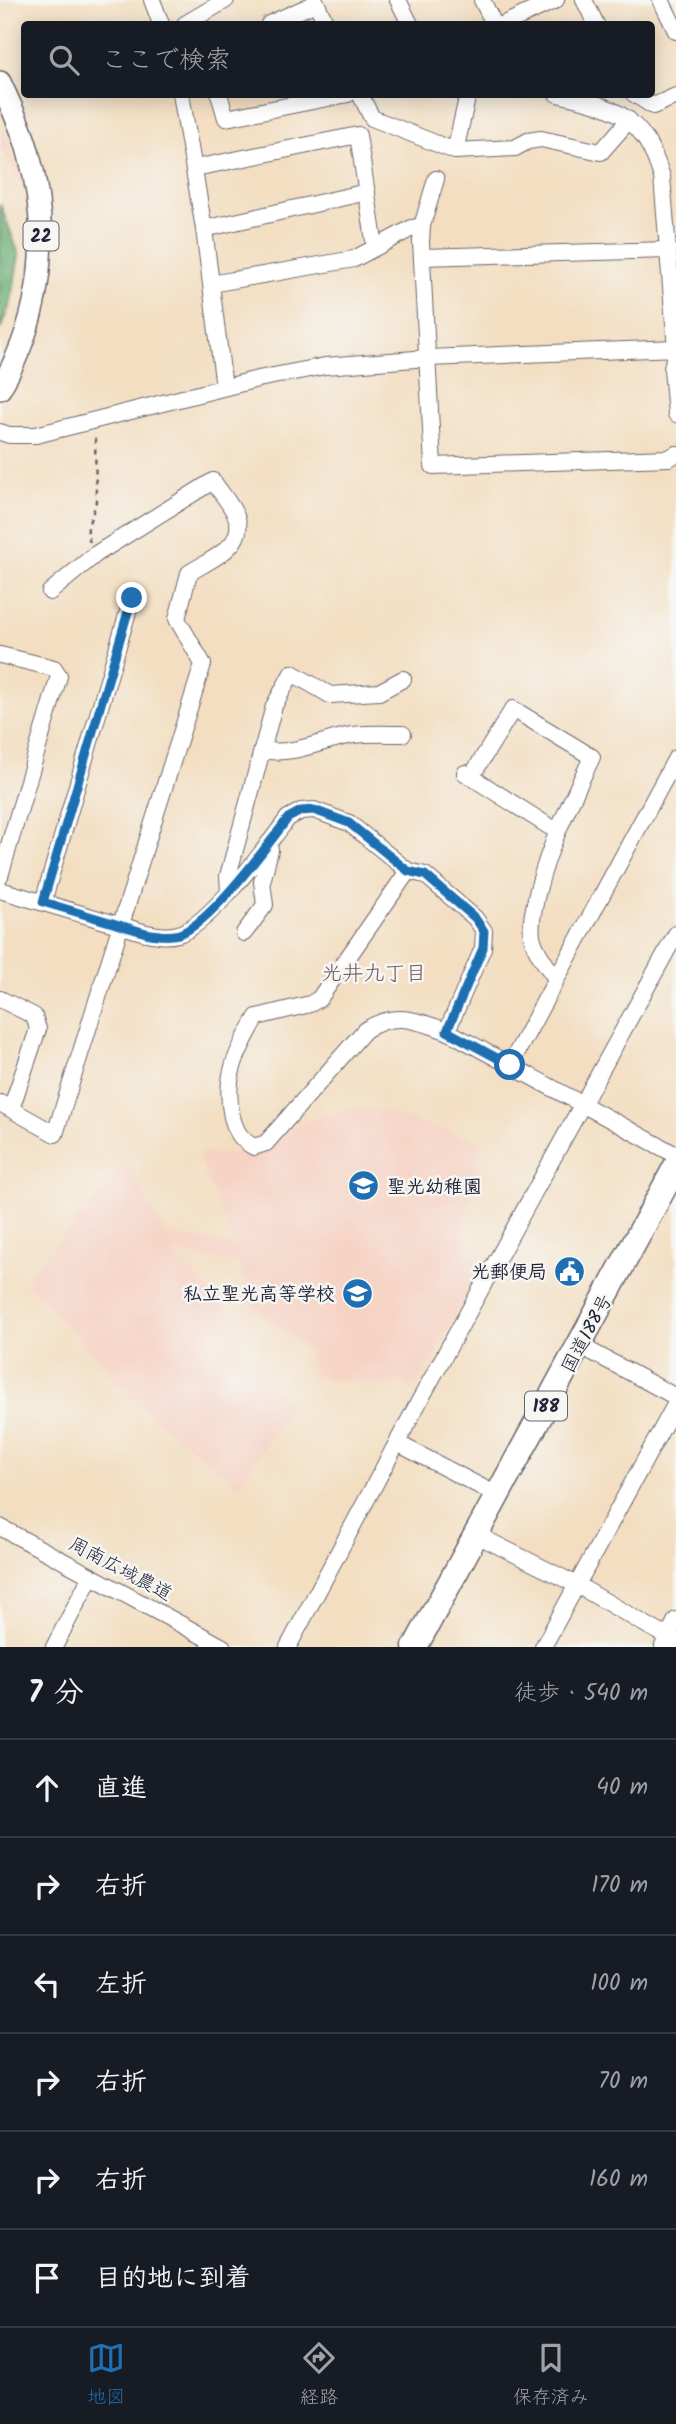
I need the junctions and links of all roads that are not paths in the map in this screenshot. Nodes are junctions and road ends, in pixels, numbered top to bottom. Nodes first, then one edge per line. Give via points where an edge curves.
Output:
1 (152, 0) edge
2 (226, 0) edge
3 (398, 0) edge
4 (482, 0) edge
5 (556, 0) edge
6 (584, 0) edge
7 (661, 0) edge
8 (315, 1) edge
9 (160, 21) edge
10 (190, 21) edge
11 (275, 21) edge
12 (325, 21) edge
13 (408, 21) edge
14 (492, 21) edge
15 (510, 21) edge
16 (594, 21) edge
17 (676, 31) edge
18 (0, 82) edge
19 (676, 96) edge
20 (182, 98) edge
21 (220, 98) edge
22 (312, 98) edge
23 (362, 98) edge
24 (467, 98) edge
25 (572, 98) edge
26 (641, 98) edge
27 (285, 101) edge
28 (629, 120) junction
29 (454, 151) junction
30 (195, 169) junction
31 (436, 179) dead end
32 (367, 192) junction
33 (422, 226) junction
34 (204, 229) junction
35 (375, 247) junction
36 (669, 250) junction
37 (422, 257) junction
38 (211, 284) junction
39 (676, 348) edge
40 (428, 358) junction
41 (224, 387) junction
42 (0, 389) edge
43 (676, 414) edge
44 (0, 432) edge
45 (676, 454) edge
46 (50, 592) dead end
47 (132, 598) dead end
48 (1, 661) edge
49 (403, 679) dead end
50 (403, 734) dead end
51 (262, 750) junction
52 (676, 758) edge
53 (558, 829) junction
54 (269, 843) junction
55 (408, 871) junction
56 (0, 876) edge
57 (0, 890) edge
58 (229, 891) junction
59 (43, 902) junction
60 (122, 926) junction
61 (244, 933) dead end
62 (676, 934) edge
63 (555, 977) junction
64 (0, 999) edge
65 (447, 1031) junction
66 (510, 1065) junction
67 (582, 1105) junction
68 (6, 1106) edge
69 (676, 1155) edge
70 (676, 1166) edge
71 (579, 1345) junction
72 (676, 1397) edge
73 (676, 1403) edge
74 (397, 1443) junction
75 (498, 1495) junction
76 (0, 1527) edge
77 (477, 1535) junction
78 (91, 1576) junction
79 (577, 1586) junction
80 (676, 1620) edge
81 (669, 1642) edge
82 (54, 1647) edge
83 (223, 1647) edge
84 (288, 1647) edge
85 (415, 1647) edge
86 (543, 1647) edge

1 - 9 street
2 - 10 street
3 - 13 street
4 - 14 street
5 - 15 street
6 - 16 street
7 - 17 street
8 - 11 street
8 - 12 street
18 - 42 main road, 22 via 28,149 40,201 41,271 22,344
19 - 26 street via 653,106
20 - 30 street
21 - 27 street via 226,118
22 - 27 street
23 - 29 street via 372,118
24 - 29 street
25 - 28 street via 611,108
28 - 29 street via 600,152 541,139 515,148
28 - 36 street via 654,153 662,177
30 - 32 street via 358,135
30 - 34 street
31 - 33 street
32 - 34 street
32 - 35 street
33 - 35 street
33 - 37 street
34 - 38 street
35 - 38 street via 354,259
36 - 37 street
36 - 39 street
37 - 40 street
38 - 41 street
39 - 40 street
39 - 43 street via 671,369
40 - 41 street via 325,366
40 - 45 street via 433,466 669,458
41 - 44 street via 36,435
46 - 60 street via 96,554 213,481 237,519 233,545 188,573 177,619 203,664
47 - 59 street
48 - 56 street via 54,668 59,676
49 - 51 street via 379,692 330,695 292,673 274,706
50 - 51 street via 352,735 317,745
51 - 58 street via 228,876
52 - 63 street
53 - 53 street via 592,757 513,709 468,775
53 - 63 street via 540,878 532,919 532,939
54 - 55 street via 288,818 314,810 349,823
54 - 58 street
54 - 61 street via 262,882 265,905
55 - 65 street via 425,875 484,931 483,948
55 - 65 street via 319,999 257,1017 228,1080 234,1125 242,1140 254,1147 266,1143 365,1030 380,1020 414,1020
57 - 59 street
58 - 60 street via 196,925 180,934 162,936
59 - 60 street
60 - 68 street via 55,1134
62 - 67 street
63 - 66 street
64 - 68 street via 34,1016 38,1029
65 - 66 street
66 - 67 street
67 - 69 street
67 - 74 street
70 - 71 highway, 国道188号 / 188
71 - 72 street
71 - 75 highway, 国道188号 / 188
73 - 79 street
74 - 75 street
74 - 84 street
75 - 77 highway, 国道188号 / 188
76 - 78 street, 周南広域農道
77 - 79 street
77 - 85 highway, 国道188号 / 188
78 - 82 street
78 - 83 street, 周南広域農道
79 - 81 street
79 - 86 street
80 - 81 street

